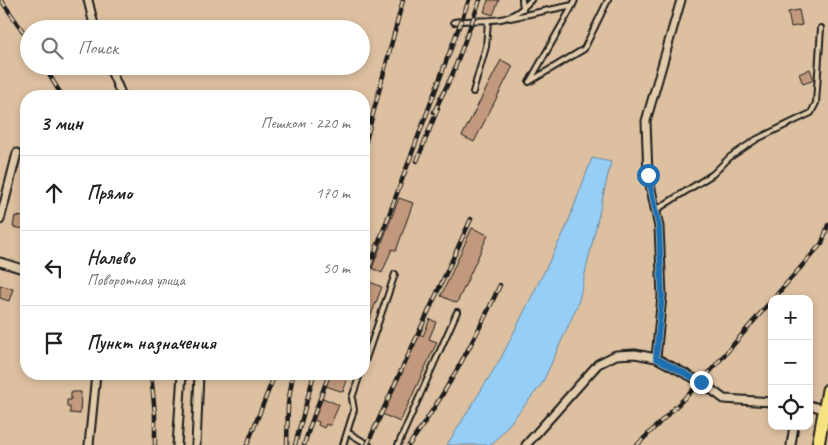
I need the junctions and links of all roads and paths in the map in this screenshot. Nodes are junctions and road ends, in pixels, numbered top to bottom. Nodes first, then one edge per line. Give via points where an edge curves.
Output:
1 (88, 0) edge
2 (522, 0) edge
3 (531, 0) edge
4 (575, 0) edge
5 (608, 0) edge
6 (681, 0) edge
7 (573, 5) junction
8 (523, 9) junction
9 (507, 19) junction
10 (93, 20) edge
11 (488, 21) junction
12 (454, 22) dead end
13 (821, 28) dead end
14 (113, 75) edge
15 (119, 90) edge
16 (473, 92) dead end
17 (17, 154) dead end
18 (656, 210) junction
19 (0, 220) edge
20 (0, 262) edge
21 (20, 268) edge
22 (395, 274) dead end
23 (457, 312) dead end
24 (370, 347) edge
25 (656, 358) junction
26 (95, 380) edge
27 (182, 380) edge
28 (199, 380) edge
29 (358, 380) edge
30 (828, 390) edge
31 (768, 402) edge
32 (813, 407) edge
33 (823, 409) junction
34 (793, 430) edge
35 (347, 432) junction
36 (89, 445) edge
37 (177, 445) edge
38 (196, 445) edge
39 (343, 445) edge
40 (369, 445) edge
41 (398, 445) edge
42 (526, 445) edge
43 (791, 445) edge
44 (818, 445) edge

1 - 10 street
2 - 8 lane
3 - 8 lane
4 - 7 lane
5 - 7 lane via 584,49 529,82
6 - 18 street via 646,121 648,175
7 - 9 lane
8 - 9 lane
9 - 11 lane
11 - 12 lane
11 - 16 lane via 486,47
13 - 18 lane via 816,103 810,113 757,139 730,157 713,174
14 - 15 street
17 - 19 street
18 - 25 street via 662,296
20 - 21 street
22 - 24 lane
23 - 41 lane
25 - 31 street via 701,382 724,399
25 - 42 street via 616,355 598,364
26 - 36 street
27 - 37 street
28 - 38 street
29 - 35 lane
30 - 33 main road
32 - 33 street
33 - 44 main road
34 - 43 street
35 - 39 lane
35 - 40 lane

